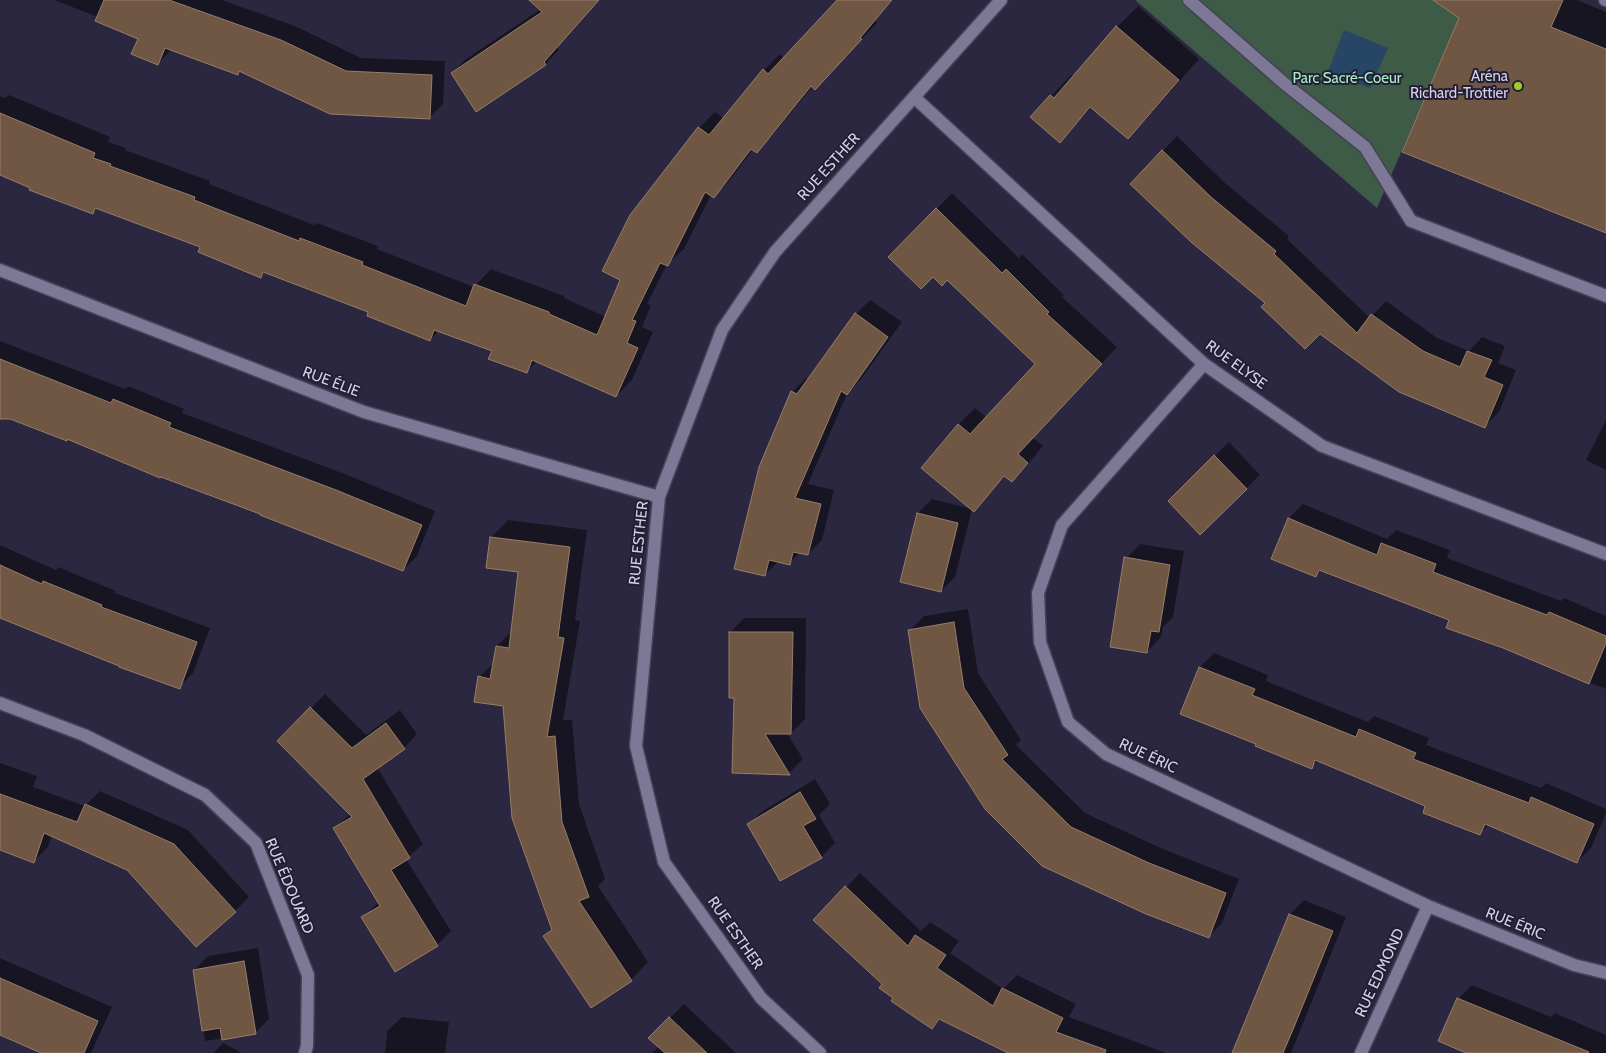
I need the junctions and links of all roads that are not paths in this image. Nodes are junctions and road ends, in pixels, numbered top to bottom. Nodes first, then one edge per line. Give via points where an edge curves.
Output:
1 (1002, 0) edge
2 (1189, 0) edge
3 (914, 96) junction
4 (0, 270) edge
5 (1606, 296) edge
6 (1204, 364) junction
7 (659, 497) junction
8 (1606, 554) edge
9 (0, 703) edge
10 (1428, 906) junction
11 (1606, 973) edge
12 (305, 1053) edge
13 (820, 1053) edge
14 (1360, 1053) edge

1 - 3 street, RUE ESTHER
2 - 5 street via 1285,84 1365,147 1411,221
3 - 6 street, RUE ELYSE
3 - 7 street, RUE ESTHER via 775,252 722,330
4 - 7 street, RUE ÉLIE via 364,412
6 - 8 street, RUE ELYSE via 1322,446
6 - 10 street, RUE ÉRIC via 1062,525 1038,593 1040,642 1068,722 1106,754
7 - 13 street, RUE ESTHER via 636,746 664,862 761,998
9 - 12 street, RUE ÉDOUARD via 84,735 205,795 256,842 308,975
10 - 11 street, RUE ÉRIC via 1574,965
10 - 14 street, RUE EDMOND

